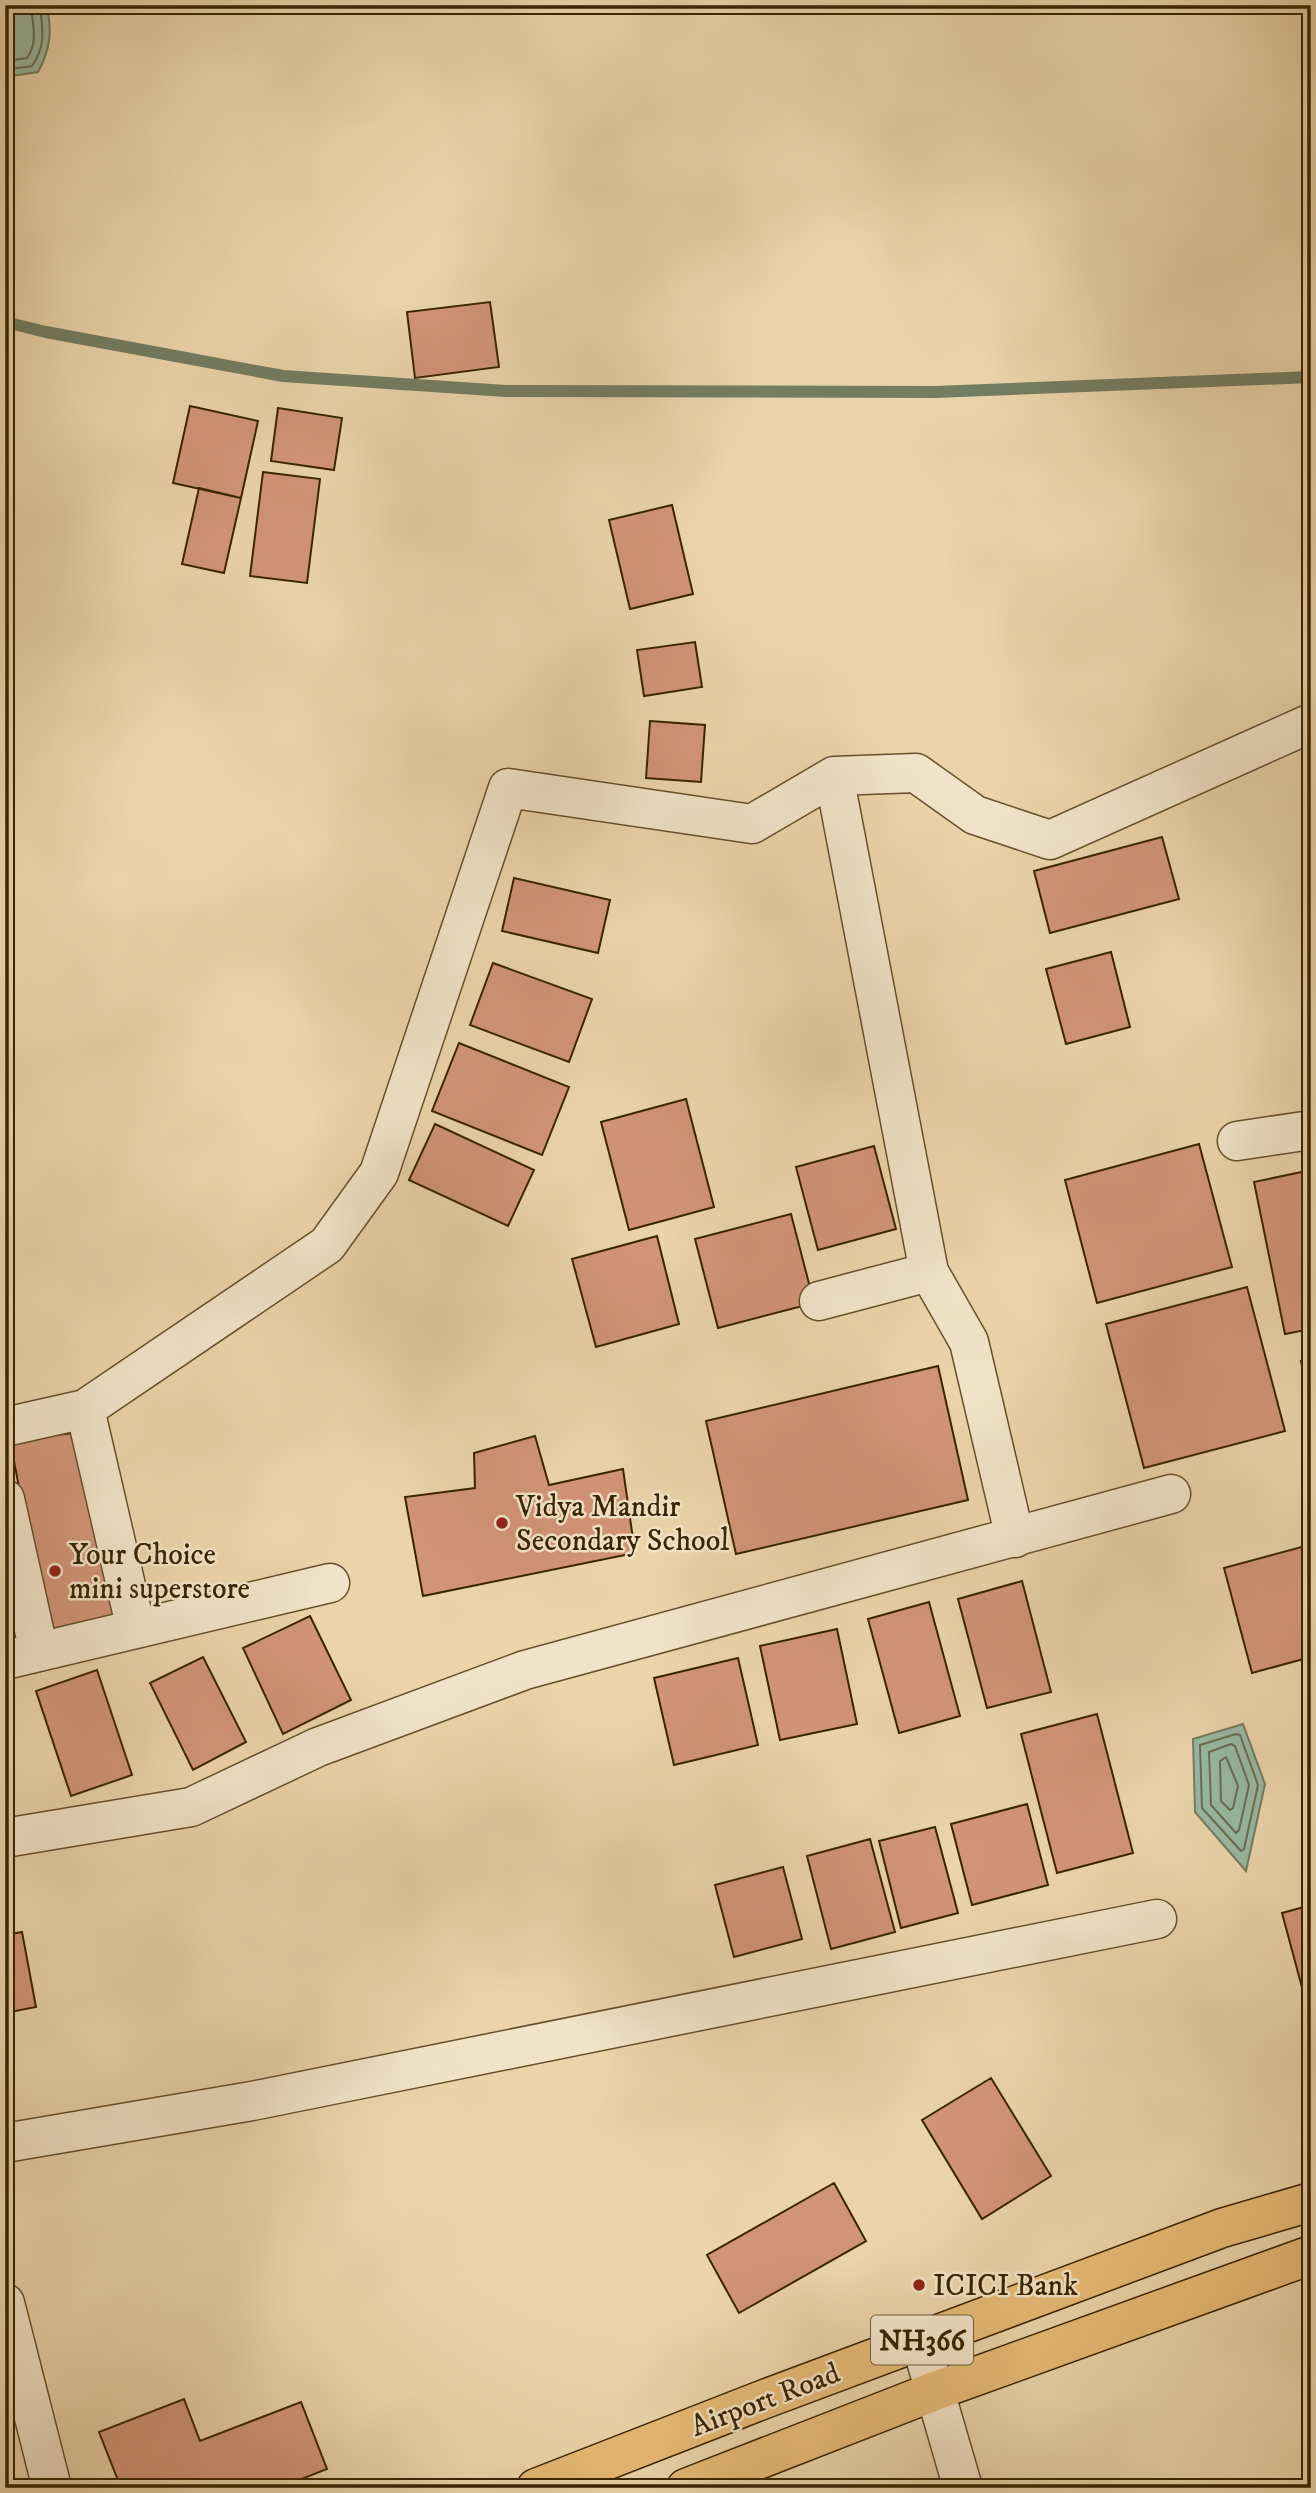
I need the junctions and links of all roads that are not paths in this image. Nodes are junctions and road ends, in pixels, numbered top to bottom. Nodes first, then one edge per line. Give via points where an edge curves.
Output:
1 (1311, 723) edge
2 (834, 776) junction
3 (1311, 1130) edge
4 (1237, 1141) dead end
5 (929, 1272) junction
6 (819, 1301) dead end
7 (85, 1409) junction
8 (5, 1427) edge
9 (1171, 1494) dead end
10 (5, 1499) edge
11 (1015, 1538) junction
12 (330, 1583) dead end
13 (136, 1629) junction
14 (22, 1656) edge
15 (6, 1830) edge
16 (1157, 1919) dead end
17 (5, 2143) edge
18 (1311, 2202) edge
19 (1311, 2255) edge
20 (5, 2303) edge
21 (920, 2340) junction
22 (935, 2391) junction
23 (52, 2488) edge
24 (536, 2488) edge
25 (686, 2488) edge
26 (963, 2488) edge

1 - 2 street via 1050,840 975,815 916,774
2 - 5 street
2 - 7 street via 752,824 509,788 379,1173 327,1244
3 - 4 street
5 - 6 street
5 - 11 street via 969,1342
7 - 8 street
7 - 13 street
9 - 11 street
10 - 14 street
11 - 15 street via 525,1670 318,1746 191,1807
12 - 13 street
13 - 14 street
16 - 17 street via 265,2098
18 - 21 highway, Airport Road / NH366 via 1222,2228
19 - 22 highway, Airport Road / NH366
20 - 23 street
21 - 22 street
21 - 24 highway, Airport Road / NH366
22 - 25 highway, Airport Road / NH366
22 - 26 street

